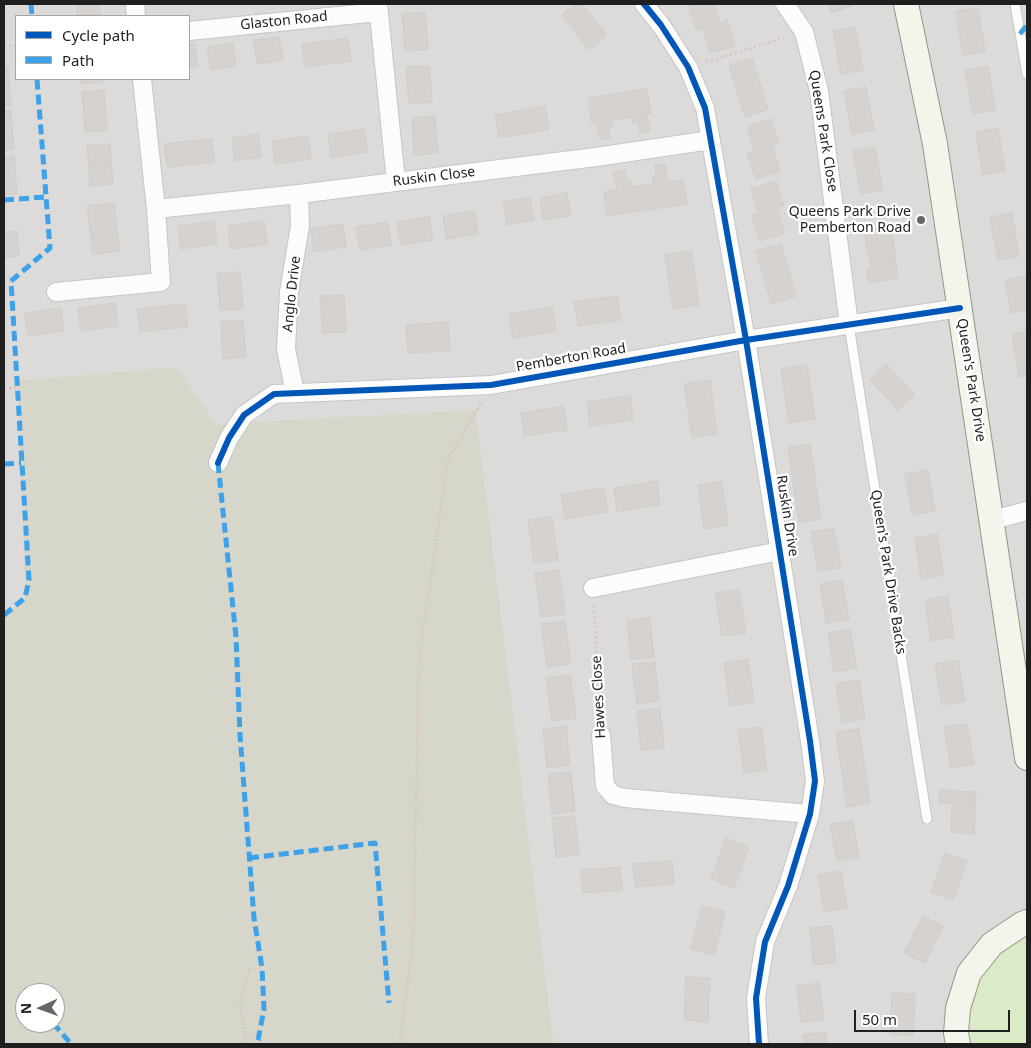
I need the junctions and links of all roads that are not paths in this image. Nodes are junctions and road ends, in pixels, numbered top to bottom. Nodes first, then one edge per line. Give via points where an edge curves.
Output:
1 (644, 4) edge
2 (785, 4) edge
3 (906, 4) edge
4 (1015, 4) edge
5 (378, 8) edge
6 (190, 31) edge
7 (1027, 74) edge
8 (142, 80) edge
9 (711, 140) junction
10 (396, 182) junction
11 (299, 194) junction
12 (156, 209) junction
13 (56, 292) dead end
14 (960, 308) junction
15 (849, 325) junction
16 (746, 340) junction
17 (295, 393) junction
18 (218, 463) dead end
19 (1027, 511) edge
20 (992, 520) junction
21 (780, 551) junction
22 (593, 588) road end
23 (601, 735) road end
24 (1027, 758) edge
25 (810, 814) junction
26 (927, 819) dead end
27 (1025, 918) edge
28 (759, 1044) edge
29 (958, 1044) edge

1 - 9 street, Ruskin Drive via 688,67 705,108
2 - 15 street, Queens Park Close via 804,32 820,91
3 - 14 street, Queen's Park Drive via 935,144
4 - 7 lane
5 - 6 street, Glaston Road
5 - 10 street, Glaston Road
8 - 12 street
9 - 10 street, Ruskin Close
9 - 16 street, Ruskin Drive
10 - 11 street, Ruskin Close
11 - 12 street, Ruskin Close
11 - 17 street, Anglo Drive via 300,226 289,292 286,349
12 - 13 street via 160,282
14 - 15 street, Pemberton Road
14 - 20 street, Queen's Park Drive
15 - 16 street, Pemberton Road
15 - 26 lane, Queen's Park Drive Backs
16 - 17 street, Pemberton Road via 491,385
16 - 21 street, Ruskin Drive
17 - 18 street, Pemberton Road via 274,394 244,415
19 - 20 street
20 - 24 street, Queen's Park Drive
21 - 22 street
21 - 25 street, Ruskin Drive via 815,781
23 - 25 street, Hawes Close via 604,786 613,795
25 - 28 street, Ruskin Drive via 788,886 765,942 756,998
27 - 29 street via 992,944 970,973 958,1008

